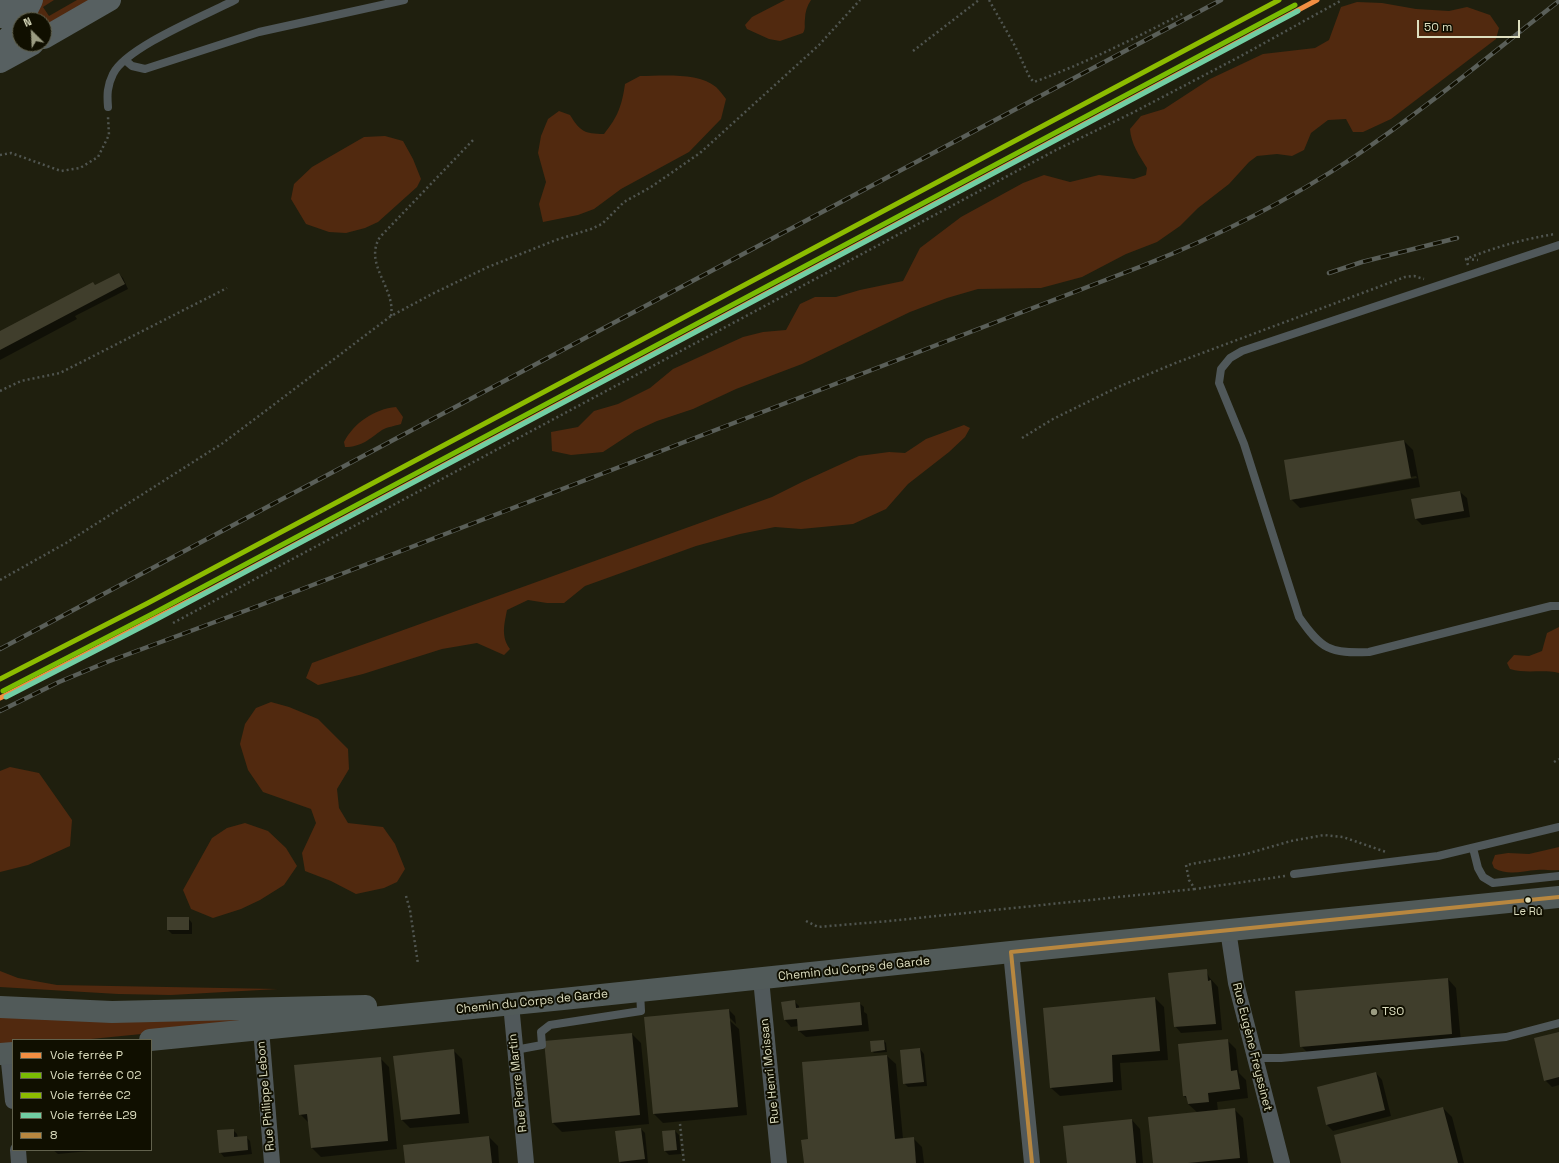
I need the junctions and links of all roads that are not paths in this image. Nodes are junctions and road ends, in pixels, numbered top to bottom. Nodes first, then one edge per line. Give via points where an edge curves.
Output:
1 (11, 0) edge
2 (32, 0) edge
3 (110, 0) edge
4 (235, 0) edge
5 (404, 0) edge
6 (26, 12) edge
7 (0, 17) edge
8 (12, 33) edge
9 (52, 33) edge
10 (0, 47) edge
11 (18, 52) edge
12 (125, 60) junction
13 (0, 62) edge
14 (108, 107) road end
15 (1559, 245) edge
16 (1559, 606) edge
17 (1559, 827) edge
18 (1473, 848) junction
19 (1294, 874) road end
20 (1559, 876) edge
21 (1559, 897) edge
22 (1228, 930) junction
23 (1011, 952) junction
24 (762, 979) junction
25 (640, 991) junction
26 (511, 1004) junction
27 (0, 1007) edge
28 (1559, 1024) edge
29 (261, 1030) junction
30 (152, 1040) edge
31 (515, 1050) junction
32 (7, 1053) edge
33 (1256, 1058) junction
34 (12, 1093) edge
35 (18, 1151) edge
36 (19, 1163) edge
37 (272, 1163) edge
38 (526, 1163) edge
39 (779, 1163) edge
40 (1032, 1163) edge
41 (1282, 1163) edge

1 - 7 main road
2 - 6 main road
3 - 9 main road
4 - 12 lane via 146,44
5 - 12 lane via 259,32 145,69 132,66
8 - 10 main road
11 - 13 main road
12 - 14 lane via 113,73 107,90
15 - 16 lane via 1242,351 1230,358 1221,369 1219,383 1244,444 1299,617 1311,635 1326,647 1346,653 1369,652
17 - 18 lane
18 - 19 lane via 1438,856
18 - 20 lane via 1478,868 1483,877 1492,883
21 - 22 street, Chemin du Corps de Garde
22 - 23 street, Chemin du Corps de Garde
22 - 33 street, Rue Eugène Freyssinet via 1236,983
23 - 24 street, Chemin du Corps de Garde
23 - 40 street
24 - 25 street, Chemin du Corps de Garde
24 - 39 street, Rue Henri Moissan
25 - 26 street, Chemin du Corps de Garde
25 - 31 lane via 641,1011 550,1025 541,1032 542,1046
26 - 27 street via 112,1012
26 - 29 street, Chemin du Corps de Garde
26 - 31 street, Rue Pierre Martin
28 - 33 lane via 1506,1037 1281,1058
29 - 30 street, Chemin du Corps de Garde
29 - 37 street, Rue Philippe Lebon
31 - 38 street, Rue Pierre Martin
32 - 34 street
33 - 41 street, Rue Eugène Freyssinet
35 - 36 street

